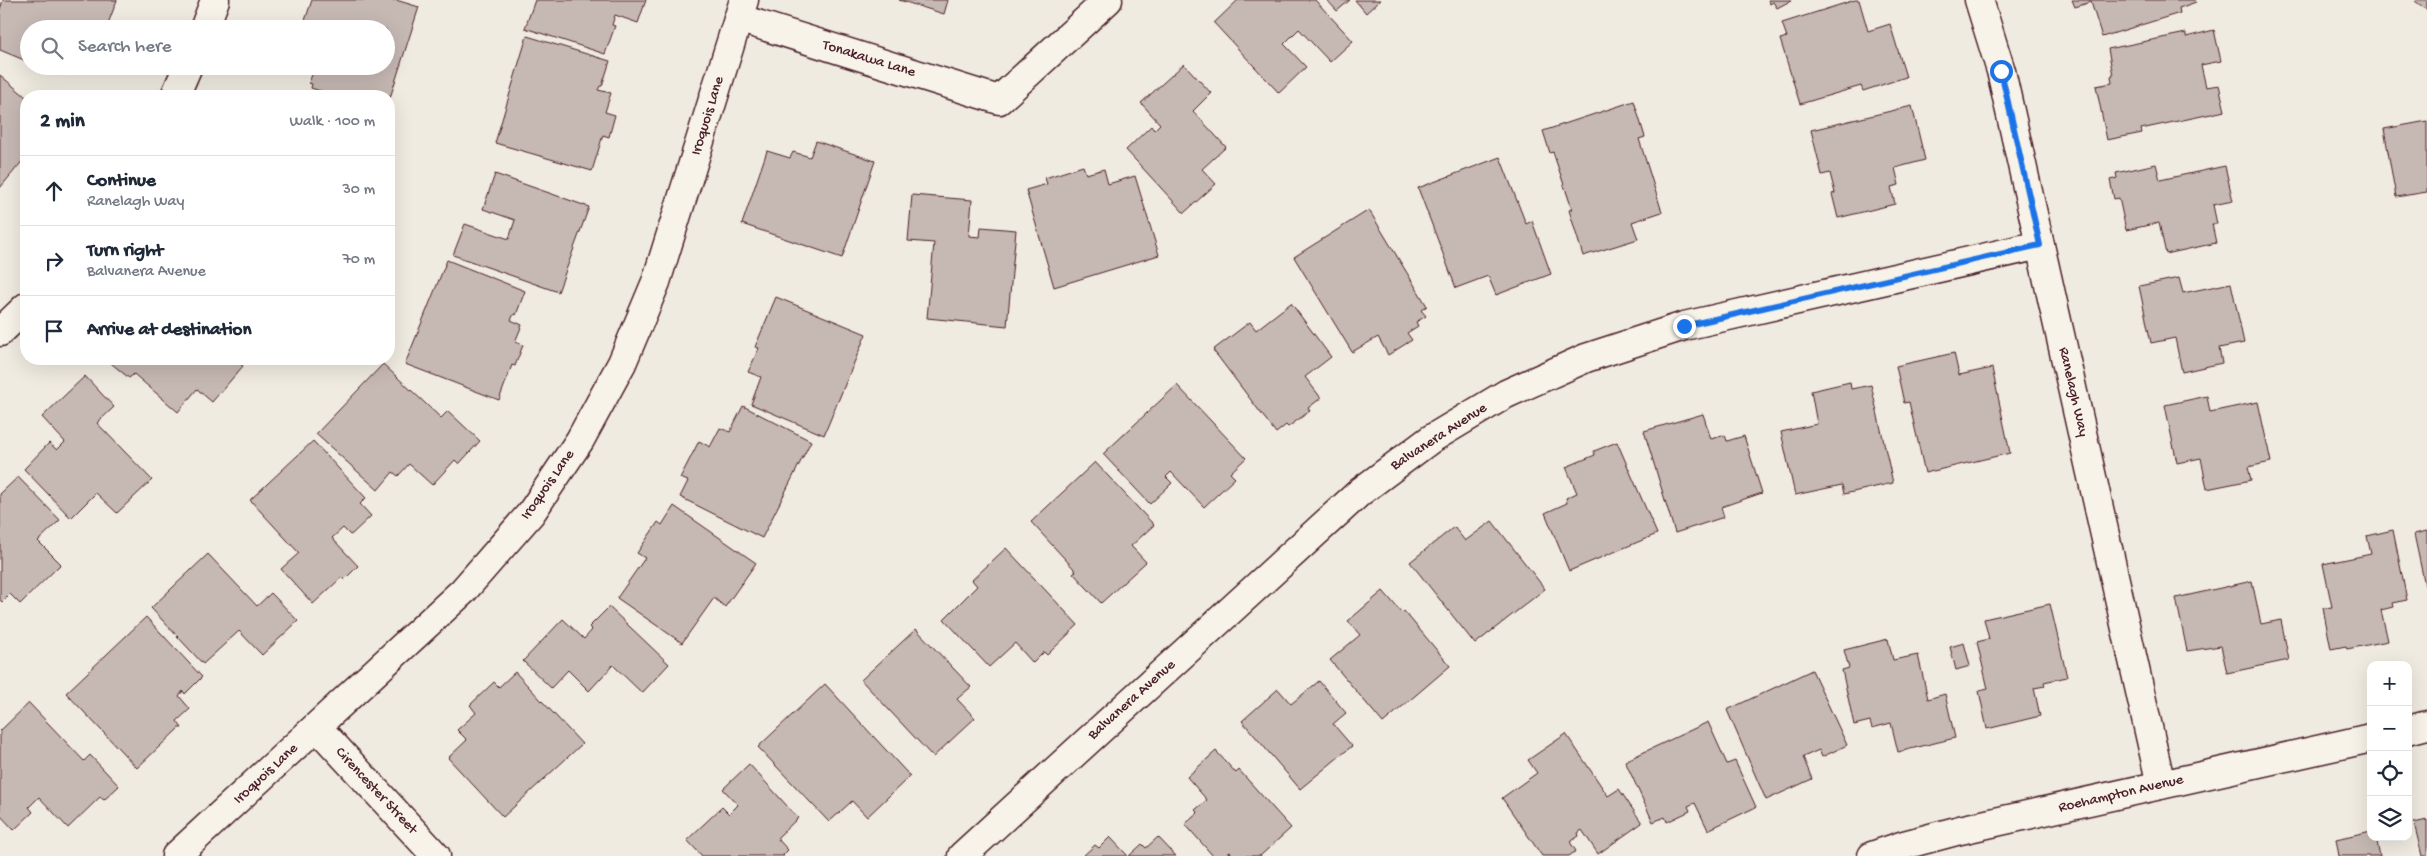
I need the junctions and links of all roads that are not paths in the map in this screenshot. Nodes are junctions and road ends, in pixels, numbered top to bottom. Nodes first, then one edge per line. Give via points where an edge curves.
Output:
1 (215, 0) edge
2 (1108, 0) edge
3 (1979, 0) edge
4 (741, 9) edge
5 (207, 20) edge
6 (184, 75) edge
7 (178, 90) edge
8 (2040, 245) junction
9 (20, 312) edge
10 (0, 332) edge
11 (2427, 725) edge
12 (317, 727) junction
13 (2412, 729) edge
14 (2367, 739) edge
15 (2161, 785) junction
16 (176, 856) edge
17 (436, 856) edge
18 (962, 856) edge
19 (1872, 856) edge

1 - 5 street
2 - 4 street, Tonakawa Lane via 1000,100
3 - 8 street, Ranelagh Way via 2001,71
4 - 12 street, Iroquois Lane via 656,282 622,363 580,440 531,513 463,591
6 - 7 street
8 - 15 street, Ranelagh Way
8 - 18 street, Balvanera Avenue via 1684,326 1586,358 1506,394 1431,439 1360,492
9 - 10 street
11 - 13 street
12 - 16 street, Iroquois Lane
12 - 17 street, Cirencester Street
14 - 15 street, Roehampton Avenue
15 - 19 street, Roehampton Avenue via 1951,832

